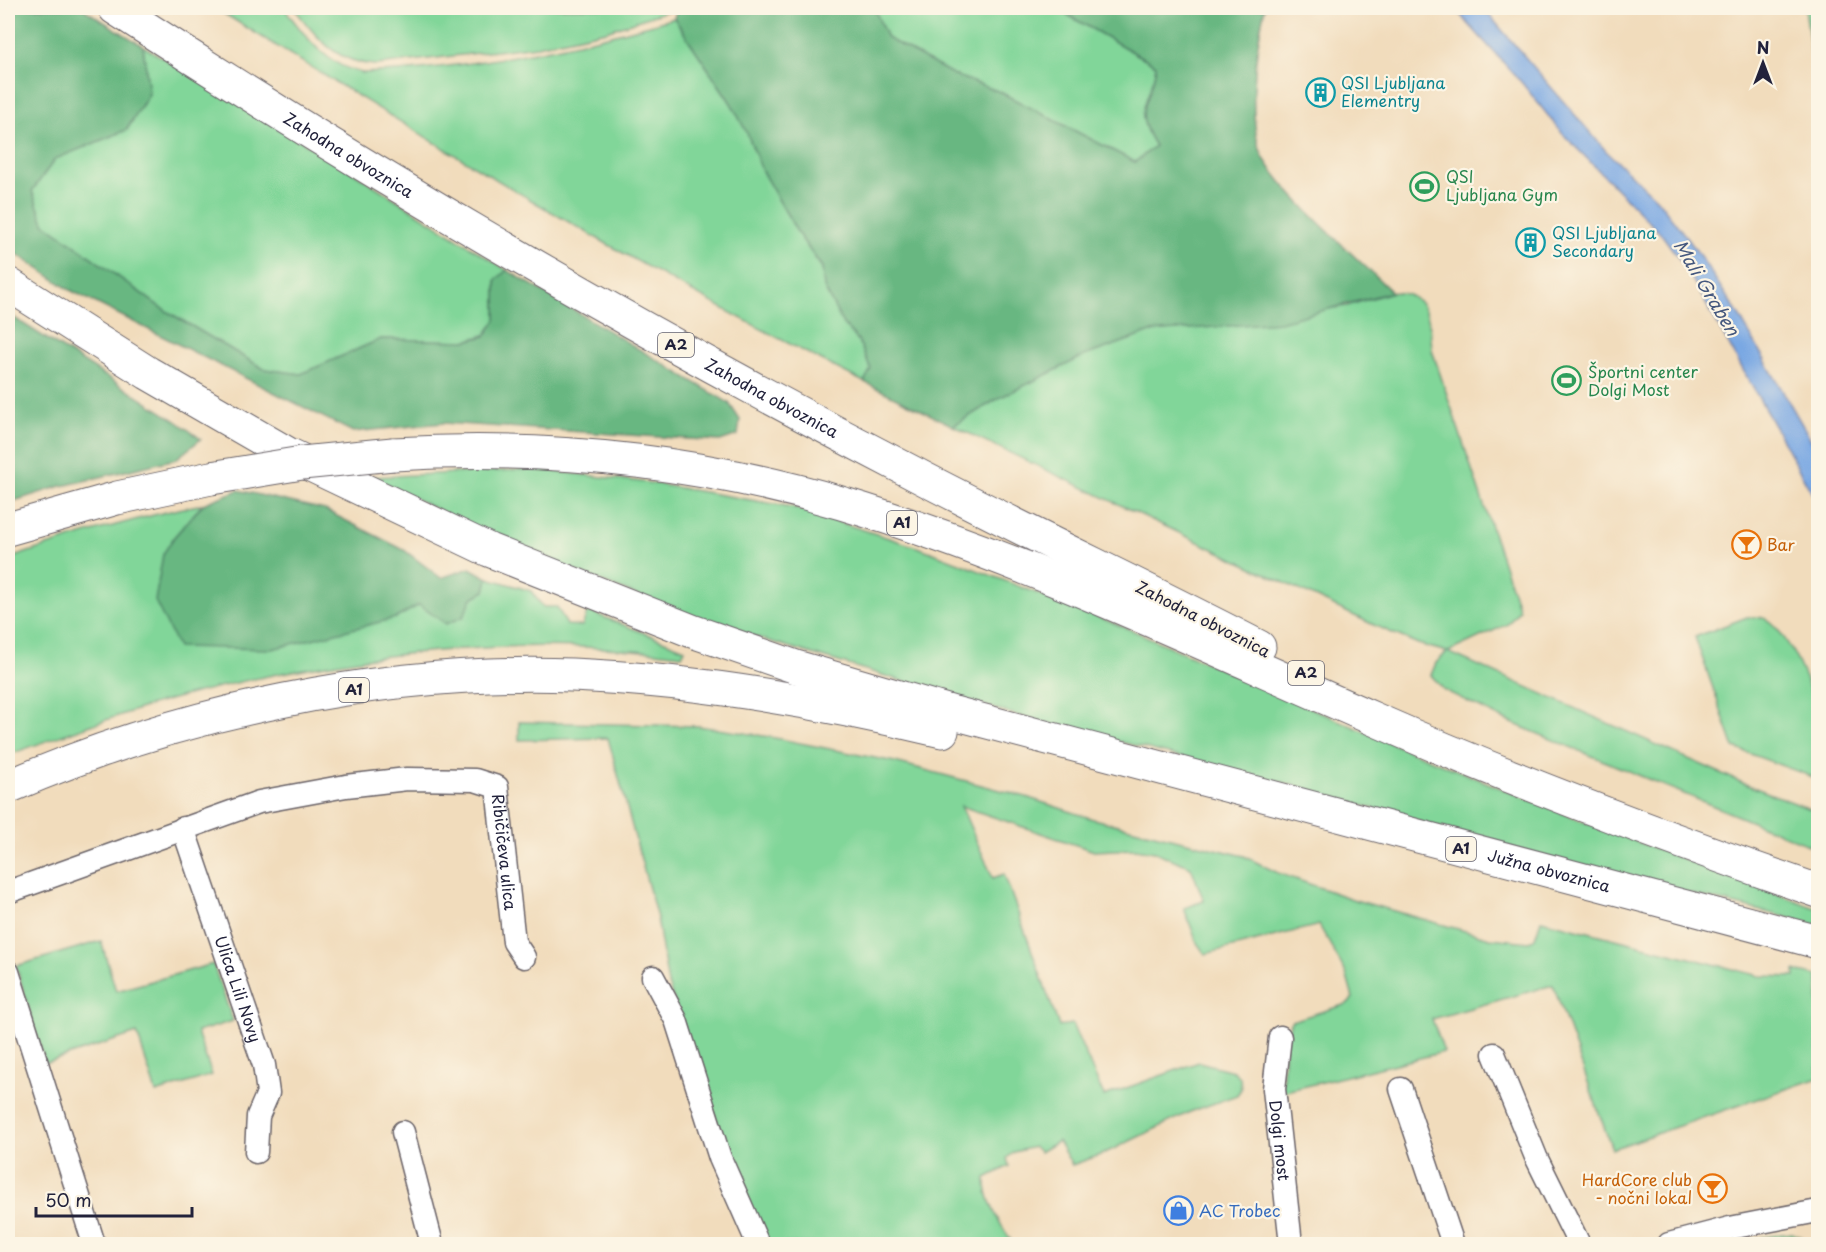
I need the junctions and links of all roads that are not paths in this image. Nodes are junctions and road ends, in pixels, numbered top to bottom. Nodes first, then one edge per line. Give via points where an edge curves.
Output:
1 (115, 8) edge
2 (8, 284) edge
3 (8, 529) edge
4 (1380, 722) junction
5 (1116, 757) junction
6 (8, 787) edge
7 (183, 828) junction
8 (1811, 888) edge
9 (8, 892) edge
10 (1813, 941) edge
11 (524, 957) dead end
12 (8, 972) edge
13 (653, 977) dead end
14 (1280, 1036) dead end
15 (1494, 1054) dead end
16 (1401, 1089) dead end
17 (403, 1132) dead end
18 (256, 1152) dead end
19 (1818, 1211) edge
20 (94, 1245) edge
21 (432, 1245) edge
22 (758, 1245) edge
23 (1291, 1245) edge
24 (1453, 1245) edge
25 (1579, 1245) edge
26 (1669, 1245) edge

1 - 4 highway, Zahodna obvoznica / A2 via 352,157 622,315 917,475 1283,659
2 - 5 highway via 157,379 288,454 539,572 796,667
3 - 4 highway, A1, bridge via 79,508 212,478 302,463 393,454 506,450 621,458 728,476 841,503 952,541 1046,577
4 - 8 highway, A1 via 1576,801
5 - 6 highway, A1 via 1064,763 909,724 740,693 640,680 516,676 404,683 259,707 129,741
5 - 10 highway, Južna obvoznica / A1
7 - 9 street
7 - 11 street, Ribičičeva ulica via 259,802 346,786 407,779 475,780 497,787 514,942
7 - 18 street, Ulica Lili Novy via 264,1065 268,1093 258,1116
12 - 20 street
13 - 22 street via 676,1020 720,1158
14 - 23 street, Dolgi most via 1274,1089
15 - 25 street via 1536,1156
16 - 24 street
17 - 21 street
19 - 26 street via 1730,1228

